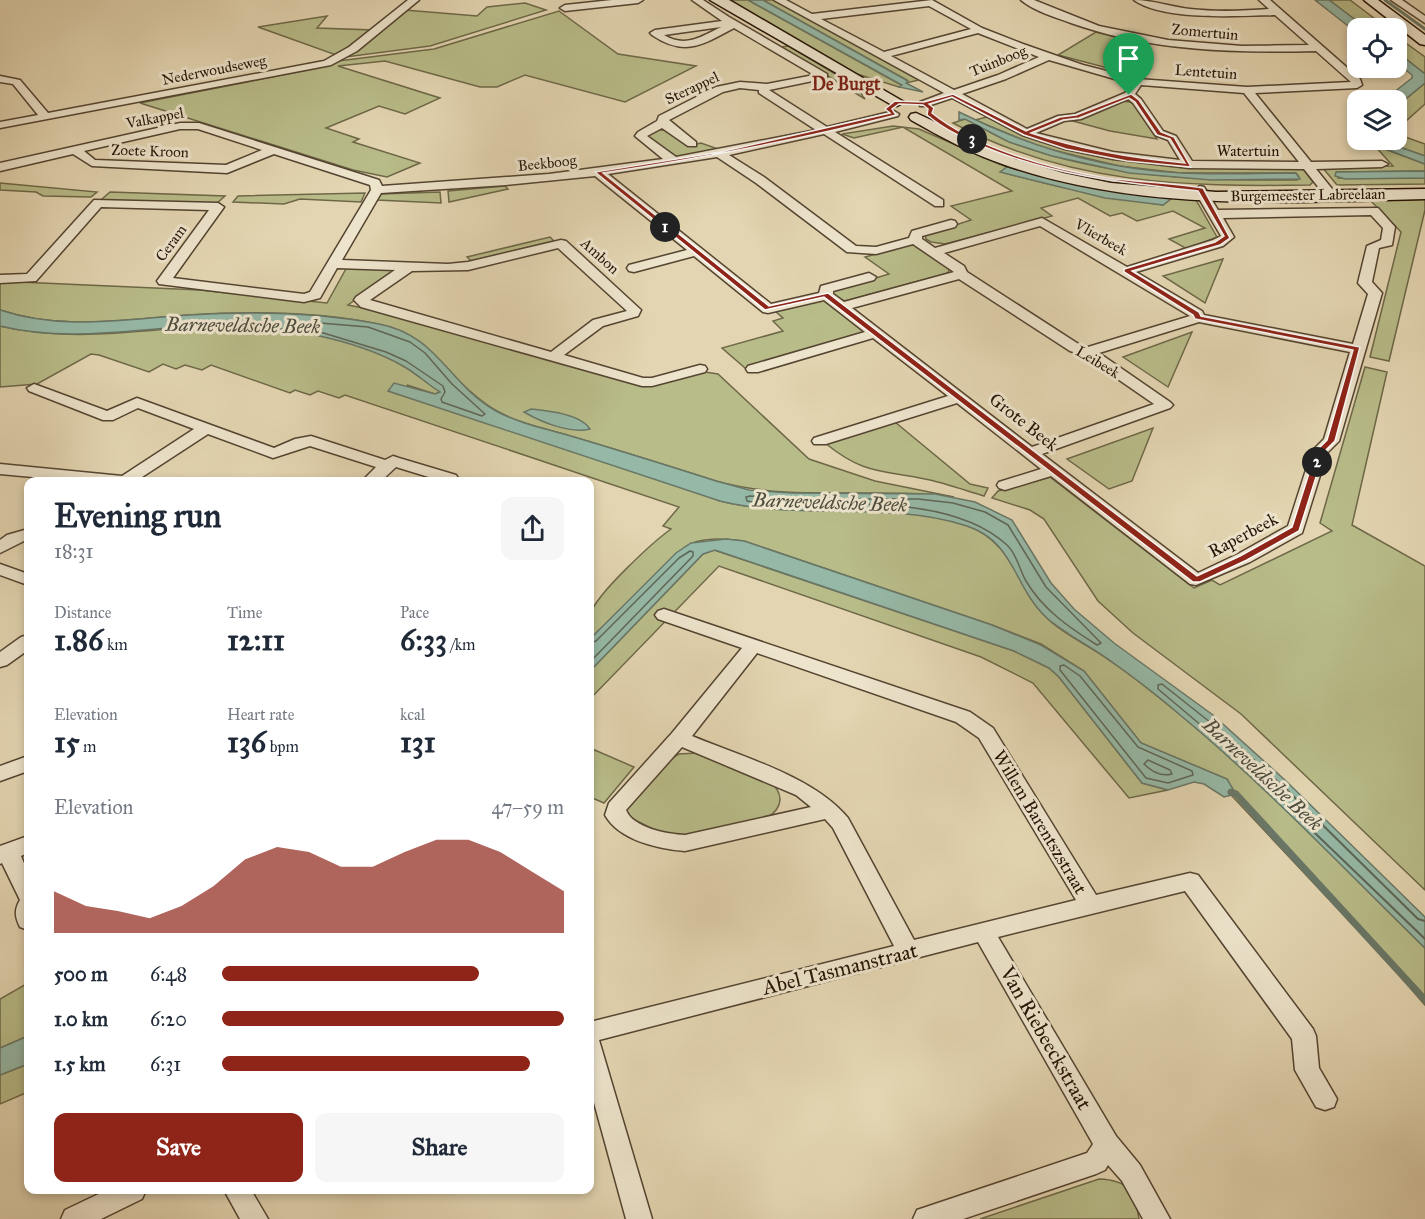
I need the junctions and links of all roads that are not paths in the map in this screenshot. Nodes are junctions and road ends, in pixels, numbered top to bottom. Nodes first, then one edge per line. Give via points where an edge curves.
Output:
1 (414, 0) edge
2 (638, 0) edge
3 (697, 0) edge
4 (779, 0) edge
5 (1026, 0) edge
6 (1139, 0) edge
7 (1264, 0) edge
8 (1370, 0) edge
9 (1396, 0) edge
10 (722, 1) edge
11 (927, 1) edge
12 (565, 8) dead end
13 (1276, 12) junction
14 (811, 17) junction
15 (1425, 20) edge
16 (731, 24) junction
17 (979, 30) junction
18 (1425, 41) edge
19 (793, 42) junction
20 (774, 46) junction
21 (1317, 48) junction
22 (881, 56) junction
23 (1049, 56) junction
24 (0, 79) edge
25 (1138, 82) junction
26 (767, 87) junction
27 (1247, 90) junction
28 (953, 95) junction
29 (1129, 95) junction
30 (896, 108) junction
31 (923, 111) junction
32 (45, 116) junction
33 (663, 123) junction
34 (0, 125) edge
35 (827, 131) junction
36 (1026, 134) junction
37 (692, 144) dead end
38 (273, 150) junction
39 (77, 151) junction
40 (720, 154) junction
41 (673, 161) junction
42 (1383, 164) dead end
43 (1189, 165) junction
44 (1307, 165) junction
45 (0, 167) edge
46 (227, 169) junction
47 (598, 172) junction
48 (213, 184) dead end
49 (1425, 187) edge
50 (377, 190) junction
51 (1328, 192) junction
52 (1202, 193) junction
53 (1425, 194) edge
54 (939, 203) dead end
55 (1215, 214) junction
56 (951, 224) dead end
57 (915, 240) junction
58 (694, 252) junction
59 (934, 252) junction
60 (334, 264) junction
61 (409, 267) junction
62 (634, 268) dead end
63 (1126, 271) junction
64 (961, 274) junction
65 (869, 277) dead end
66 (0, 279) edge
67 (826, 295) junction
68 (842, 307) junction
69 (1198, 318) junction
70 (875, 333) junction
71 (1358, 349) junction
72 (1088, 352) junction
73 (554, 356) junction
74 (700, 369) dead end
75 (753, 369) dead end
76 (33, 388) dead end
77 (960, 397) junction
78 (207, 428) junction
79 (820, 441) dead end
80 (1032, 452) junction
81 (388, 466) junction
82 (0, 469) edge
83 (1053, 470) junction
84 (87, 477) edge
85 (136, 477) edge
86 (375, 477) edge
87 (447, 477) edge
88 (1005, 485) dead end
89 (24, 535) edge
90 (0, 548) edge
91 (0, 569) edge
92 (24, 578) edge
93 (664, 615) dead end
94 (754, 645) junction
95 (679, 738) junction
96 (24, 764) edge
97 (0, 774) edge
98 (830, 810) junction
99 (12, 850) edge
100 (24, 895) edge
101 (1090, 905) junction
102 (984, 933) junction
103 (909, 952) junction
104 (594, 1031) edge
105 (594, 1060) edge
106 (1325, 1099) dead end
107 (1107, 1143) junction
108 (125, 1194) edge
109 (239, 1194) edge
110 (74, 1219) edge
111 (255, 1219) edge
112 (639, 1219) edge
113 (926, 1219) edge
114 (1157, 1219) edge

1 - 32 street, Nederwoudseweg via 353,49 331,61
2 - 12 street
3 - 16 street
4 - 14 street, Watertuin
5 - 21 street, Zomertuin via 1086,25 1153,42 1229,50
6 - 13 street via 1204,13
7 - 13 street
8 - 18 street
9 - 15 street
10 - 19 street
11 - 14 street
11 - 17 street, Lentetuin
13 - 21 street
14 - 22 street, Watertuin
16 - 16 street via 685,47 655,33
16 - 20 street
17 - 22 street
17 - 23 street, Lentetuin
19 - 20 street
19 - 30 street
20 - 26 street, Sterappel via 823,75
21 - 27 street, Lentetuin via 1357,85
22 - 28 street, Watertuin
23 - 25 street, Lentetuin
23 - 28 street, Tuinboog
24 - 32 street via 16,81
25 - 27 street, Lentetuin
25 - 29 street
26 - 33 street, Sterappel via 740,85 720,89 663,118
26 - 35 street via 763,92
27 - 44 street, Watertuin
28 - 31 street, Tuinboog
28 - 36 street, Watertuin
29 - 36 street
29 - 43 street via 1159,133 1172,138
30 - 31 street
30 - 35 street, Beekboog
31 - 52 street, Burgemeester Labreelaan via 960,142 1012,163 1125,189
32 - 34 street, Nederwoudseweg
33 - 37 street, Sterappel
33 - 41 street, Sterappel via 641,135
35 - 40 street, Beekboog
35 - 54 street
36 - 43 street, Watertuin via 1096,154
38 - 39 street, Valkappel via 189,125
38 - 46 street, Zoete Kroon
38 - 50 street, Valkappel via 375,183
39 - 45 street, Valkappel
39 - 46 street, Zoete Kroon via 92,163
40 - 41 street, Beekboog
40 - 57 street via 852,249 873,252
41 - 47 street, Beekboog
42 - 44 street, Watertuin
43 - 44 street, Watertuin
44 - 51 street, Watertuin
46 - 48 street, Zoete Kroon
47 - 50 street, Beekboog
47 - 58 street
49 - 51 street, Burgemeester Labreelaan
50 - 60 street, Ceram
51 - 52 street, Burgemeester Labreelaan
51 - 53 street, Burgemeester Labreelaan
52 - 55 street
55 - 63 street via 1228,237
55 - 71 street, Raperbeek via 1374,211 1389,227 1387,242 1373,246 1365,283 1375,293
56 - 57 street via 916,234
57 - 59 street, Leibeek
58 - 62 street
58 - 67 street via 768,309
59 - 63 street, Vlierbeek via 1042,222
59 - 64 street, Leibeek
60 - 61 street, Ambon
60 - 66 street, Ceram via 315,295 304,298 169,283 164,281 218,207 98,203 31,278
61 - 73 street via 361,300
61 - 73 street, Ambon via 468,266 561,244 634,310 633,314 598,323
63 - 69 street, Vlierbeek
64 - 68 street
64 - 72 street, Leibeek
65 - 67 street via 826,289
67 - 68 street, Grote Beek
68 - 70 street, Grote Beek
69 - 71 street
69 - 72 street
70 - 75 street
70 - 77 street, Grote Beek
71 - 83 street, Raperbeek via 1331,441 1320,451 1296,529 1196,580
72 - 80 street, Leibeek via 1165,405
73 - 74 street via 642,382
76 - 78 street via 108,417 137,403
77 - 79 street, Grote Beek
77 - 80 street, Grote Beek
78 - 81 street via 273,453 311,441
78 - 85 street
80 - 83 street, Grote Beek
81 - 86 street
81 - 87 street via 393,461
82 - 84 street
83 - 88 street, Grote Beek
89 - 90 street
91 - 92 street
93 - 94 street, Willem Barentszstraat
94 - 95 street
94 - 101 street, Willem Barentszstraat via 963,717 986,733
95 - 98 street via 803,790
95 - 98 street via 616,808 615,815 622,823 669,843 685,843
96 - 97 street
98 - 103 street via 841,823
99 - 100 street
101 - 102 street, Abel Tasmanstraat
101 - 106 street, Willem Barentszstraat via 1190,881 1305,1036 1307,1070
102 - 103 street, Abel Tasmanstraat
102 - 107 street, Van Riebeeckstraat
103 - 104 street, Abel Tasmanstraat
105 - 112 street
107 - 113 street via 1096,1162
107 - 114 street, Van Riebeeckstraat via 1131,1173
108 - 110 street
109 - 111 street

